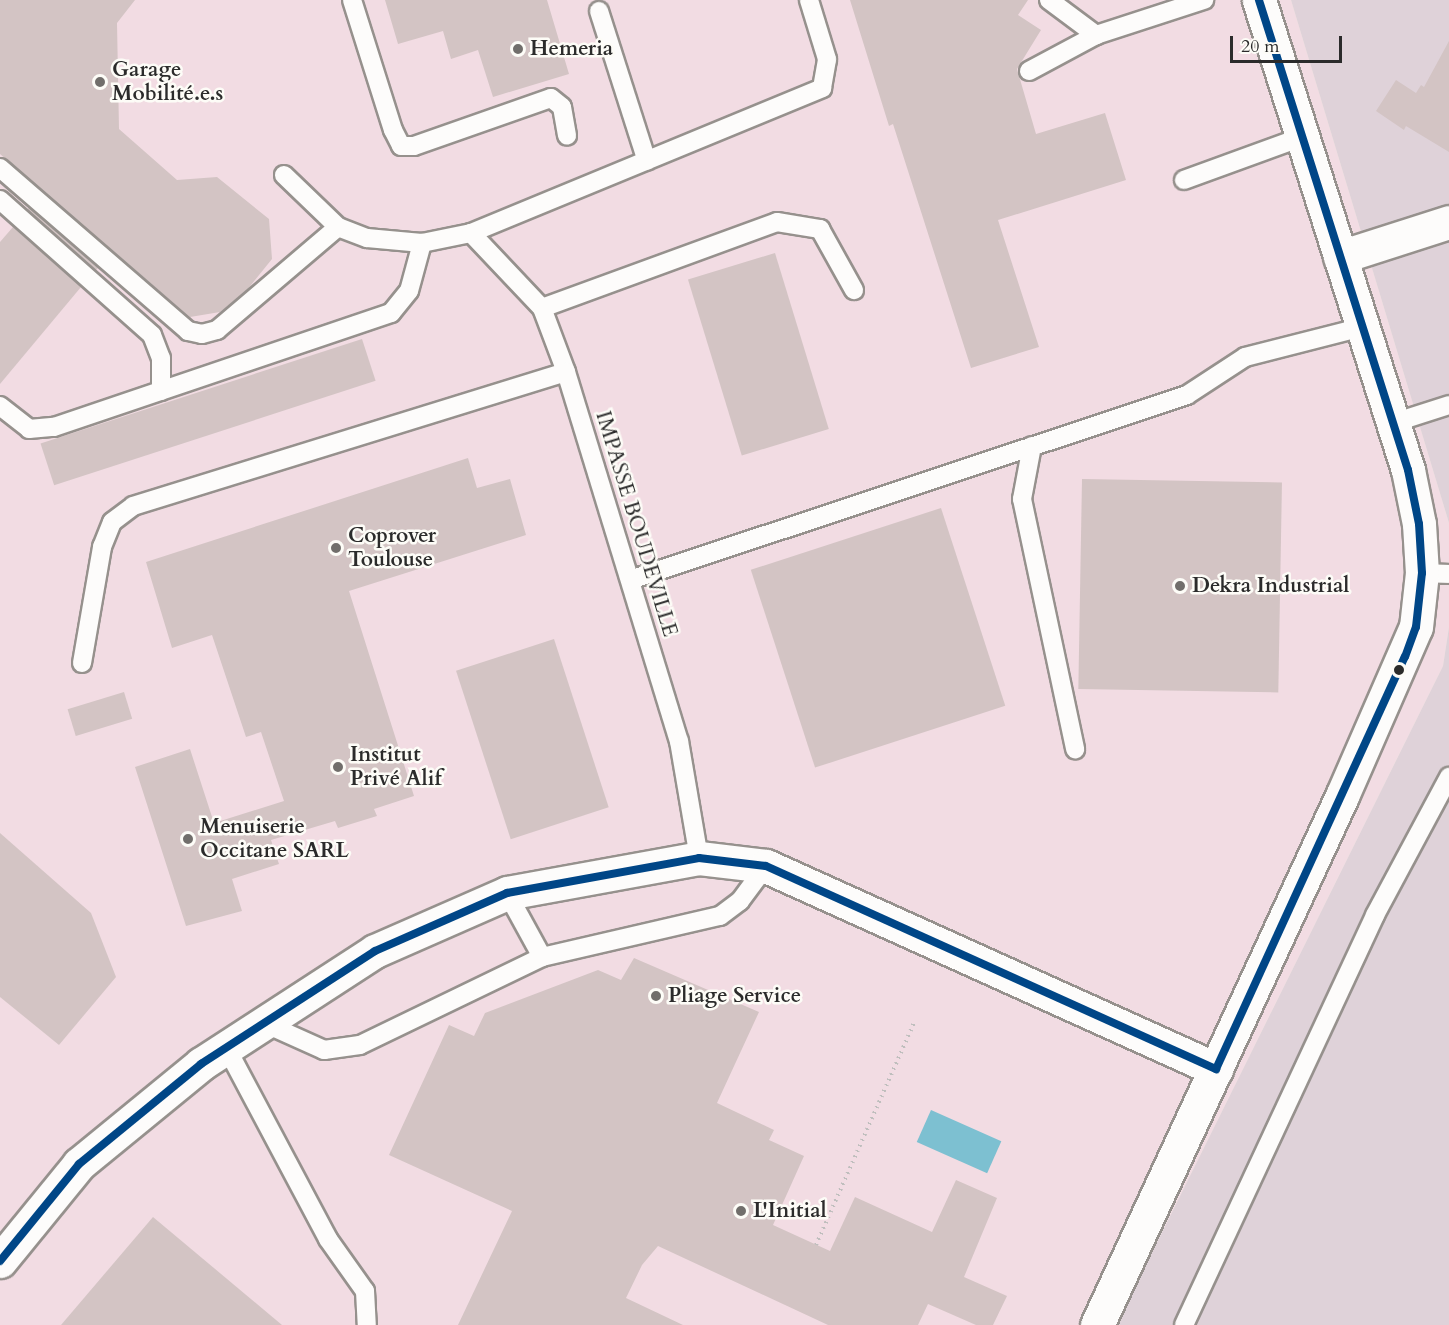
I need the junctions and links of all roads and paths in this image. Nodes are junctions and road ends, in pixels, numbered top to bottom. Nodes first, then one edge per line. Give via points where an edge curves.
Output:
1 (352, 0) edge
2 (809, 0) edge
3 (1049, 0) edge
4 (1204, 0) edge
5 (1259, 0) edge
6 (599, 11) dead end
7 (1096, 34) junction
8 (1029, 71) dead end
9 (567, 136) dead end
10 (1302, 136) junction
11 (647, 161) junction
12 (0, 168) edge
13 (284, 175) dead end
14 (1184, 180) dead end
15 (1, 204) edge
16 (1449, 222) edge
17 (338, 228) junction
18 (471, 233) junction
19 (422, 243) junction
20 (1340, 257) junction
21 (854, 290) dead end
22 (542, 308) junction
23 (1363, 327) junction
24 (566, 372) junction
25 (161, 391) junction
26 (1449, 405) edge
27 (0, 406) edge
28 (1393, 423) junction
29 (1032, 446) junction
30 (1442, 573) edge
31 (630, 580) junction
32 (82, 663) dead end
33 (1075, 749) dead end
34 (1449, 777) edge
35 (699, 858) junction
36 (766, 866) junction
37 (507, 893) junction
38 (543, 957) junction
39 (915, 1021) dead end
40 (264, 1023) junction
41 (226, 1047) junction
42 (1216, 1069) junction
43 (816, 1245) dead end
44 (0, 1261) edge
45 (367, 1325) edge
46 (1097, 1325) edge
47 (1184, 1325) edge

1 - 9 lane via 401,146 414,146 551,98 562,107
2 - 11 lane via 827,59 822,88
3 - 7 lane
4 - 7 lane
5 - 10 street
6 - 11 lane
7 - 8 lane
10 - 14 lane
10 - 20 street
11 - 18 lane
12 - 17 lane via 188,331 202,334 217,330
13 - 17 lane
15 - 25 lane via 152,335 161,358
16 - 20 street
17 - 19 lane via 367,238
18 - 19 lane
18 - 22 lane, IMPASSE BOUDEVILLE
19 - 25 lane via 409,291 391,313
20 - 23 street
21 - 22 lane via 820,229 777,222
22 - 24 lane, IMPASSE BOUDEVILLE
23 - 28 street
23 - 29 lane via 1245,357 1187,395
24 - 31 lane, IMPASSE BOUDEVILLE
24 - 32 lane via 133,506 112,522 102,547
25 - 27 lane via 54,427 29,429
26 - 28 lane
28 - 30 street via 1417,513
29 - 31 lane
29 - 33 lane via 1022,499
30 - 42 street
31 - 35 lane, IMPASSE BOUDEVILLE via 679,741
34 - 47 lane via 1375,915
35 - 36 street
35 - 37 street
36 - 38 lane via 740,902 720,916
36 - 42 street
37 - 38 lane
37 - 40 street via 375,951
38 - 40 lane via 360,1045 324,1050
39 - 43 path
40 - 41 street
41 - 44 street via 79,1164
41 - 45 lane via 328,1239 365,1291
42 - 46 street

